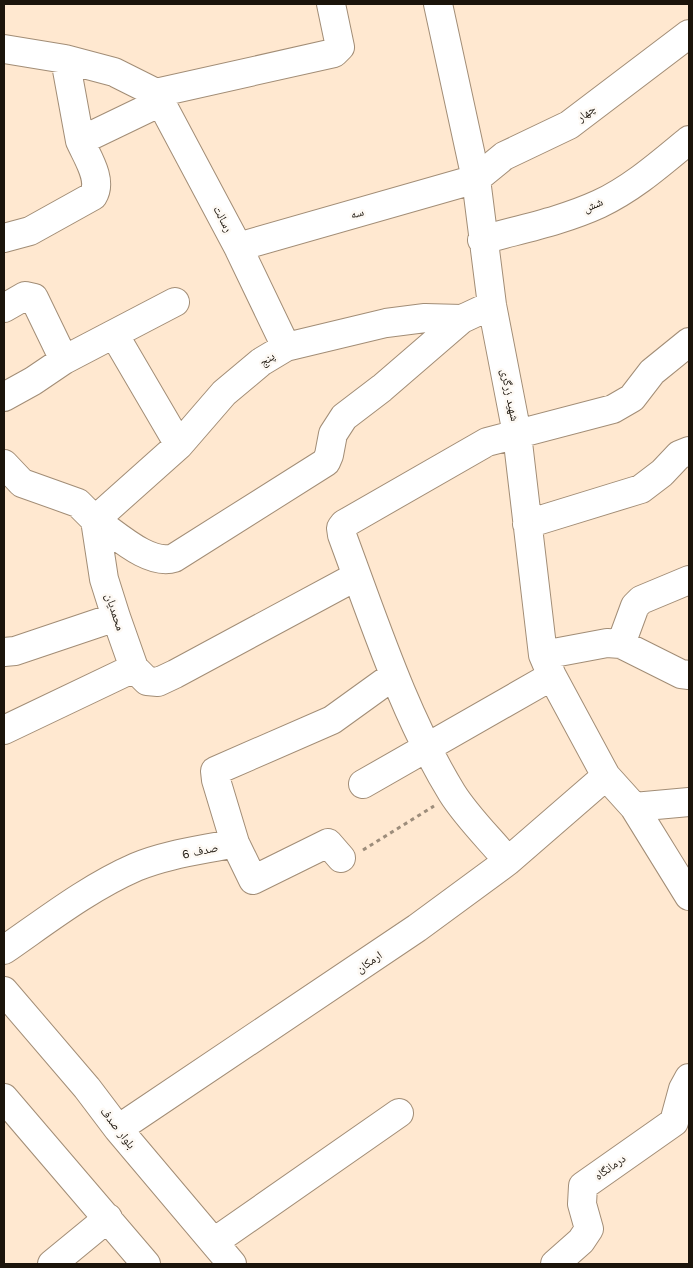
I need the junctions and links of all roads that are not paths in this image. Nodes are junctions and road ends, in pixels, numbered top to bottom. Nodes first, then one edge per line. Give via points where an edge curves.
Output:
1 (330, 4) edge
2 (438, 4) edge
3 (689, 34) edge
4 (4, 49) edge
5 (65, 59) junction
6 (159, 98) junction
7 (689, 140) edge
8 (80, 141) junction
9 (476, 179) junction
10 (4, 238) edge
11 (482, 240) junction
12 (238, 247) junction
13 (175, 302) dead end
14 (492, 305) junction
15 (4, 308) edge
16 (462, 319) junction
17 (114, 334) junction
18 (689, 342) edge
19 (286, 346) junction
20 (64, 360) junction
21 (4, 397) edge
22 (517, 434) junction
23 (179, 445) junction
24 (689, 451) edge
25 (4, 464) edge
26 (95, 520) junction
27 (527, 524) junction
28 (357, 576) junction
29 (689, 580) edge
30 (116, 617) junction
31 (621, 644) junction
32 (4, 652) edge
33 (547, 665) junction
34 (134, 668) junction
35 (689, 675) edge
36 (393, 676) junction
37 (4, 730) edge
38 (427, 745) junction
39 (606, 776) junction
40 (362, 784) dead end
41 (689, 802) edge
42 (634, 807) junction
43 (235, 843) junction
44 (341, 858) road end
45 (508, 861) junction
46 (689, 896) edge
47 (4, 950) edge
48 (4, 991) edge
49 (689, 1078) edge
50 (4, 1098) edge
51 (399, 1113) dead end
52 (118, 1130) junction
53 (108, 1218) junction
54 (214, 1242) junction
55 (52, 1264) edge
56 (146, 1264) edge
57 (232, 1264) edge
58 (555, 1264) edge

1 - 6 street via 340,41 340,47 334,52
2 - 9 street, شهید زرگری
3 - 9 street, چهار via 570,125 504,156
4 - 5 street
5 - 6 street via 114,72
5 - 8 street
6 - 8 street
6 - 12 street, رسالت
7 - 11 street, شش via 636,182 599,204 560,219
8 - 10 street via 97,180 98,188 93,196 30,231
9 - 11 street, شهید زرگری
9 - 12 street, سه
11 - 14 street, شهید زرگری
12 - 19 street, رسالت
13 - 17 street
14 - 16 street, پنج
14 - 22 street, شهید زرگری
15 - 20 street via 25,296 34,298
16 - 19 street, پنج via 425,318 386,323
16 - 26 street via 344,417 333,434 326,462 174,558 166,561 146,555
17 - 20 street
17 - 23 street
18 - 22 street via 652,372 632,398 613,409
19 - 23 street, پنج via 224,393
20 - 21 street
22 - 27 street, شهید زرگری
22 - 28 street via 487,442 344,524 340,528
23 - 26 street, پنج
24 - 27 street via 679,455 641,489
25 - 26 street via 22,483 78,503
26 - 30 street, محمدیان via 104,579
27 - 33 street, شهید زرگری
28 - 34 street via 158,682 146,681
28 - 36 street
29 - 31 street via 634,606
30 - 32 street
30 - 34 street, محمدیان
31 - 33 street via 608,643
31 - 35 street
33 - 38 street
33 - 39 street, شهید زرگری
34 - 37 street
36 - 38 street
36 - 43 street via 332,720 215,771
38 - 40 street
38 - 45 street via 453,794
39 - 42 street, شهید زرگری
39 - 45 street, ارمکان
41 - 42 street
42 - 46 street, شهید زرگری
43 - 44 street, صدف 6 via 253,880 324,844 330,845
43 - 47 street, صدف 6 via 137,867 97,887
45 - 52 street, ارمکان via 346,977
48 - 52 street, بلوار صدف via 87,1088
49 - 58 street, درمانگاه via 682,1089 674,1122 583,1186 582,1204 589,1229 581,1242
50 - 53 street
51 - 54 street
52 - 54 street, بلوار صدف
53 - 55 street
53 - 56 street
54 - 57 street, بلوار صدف

